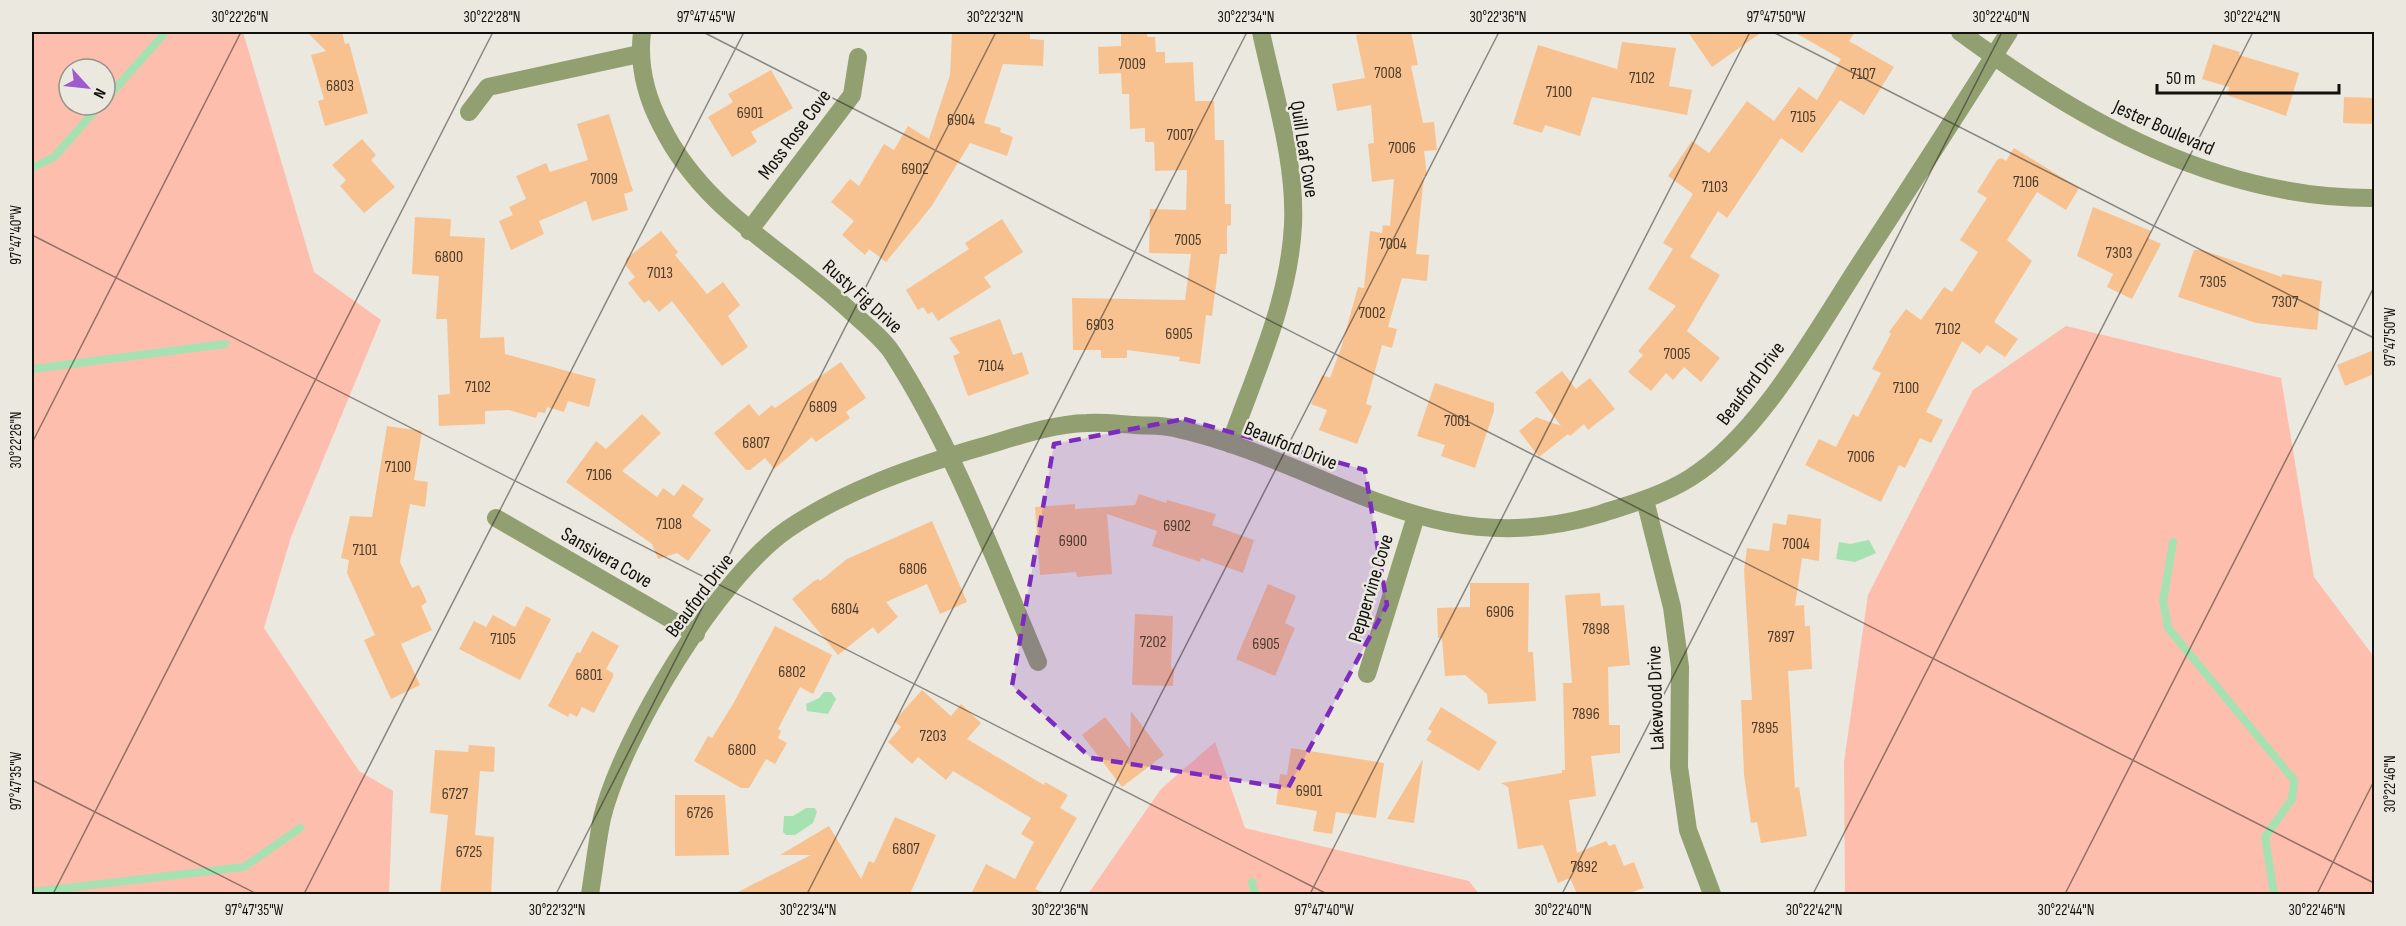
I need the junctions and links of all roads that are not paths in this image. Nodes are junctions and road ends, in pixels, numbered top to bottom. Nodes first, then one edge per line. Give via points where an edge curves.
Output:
1 (642, 32) edge
2 (1260, 32) edge
3 (1960, 32) edge
4 (2009, 32) edge
5 (639, 54) junction
6 (858, 57) dead end
7 (1993, 57) junction
8 (470, 112) dead end
9 (2374, 198) edge
10 (749, 231) junction
11 (1230, 444) junction
12 (950, 456) junction
13 (1645, 500) junction
14 (1416, 516) junction
15 (496, 518) dead end
16 (696, 634) junction
17 (1038, 662) dead end
18 (1367, 674) dead end
19 (590, 894) edge
20 (1712, 894) edge

1 - 5 street, Rusty Fig Drive
2 - 11 street, Quill Leaf Cove via 1290,173 1293,225 1284,291
3 - 7 street, Jester Boulevard
4 - 7 street, Beauford Drive
5 - 8 street via 488,87
5 - 10 street, Rusty Fig Drive via 650,104 674,152 703,189
6 - 10 street, Moss Rose Cove via 852,95
7 - 9 street, Jester Boulevard via 2100,123 2158,152 2222,177 2338,199
7 - 13 street, Beauford Drive via 1770,398 1734,443 1690,478
10 - 12 street, Rusty Fig Drive via 836,298 892,352
11 - 12 street, Beauford Drive via 1170,427 1085,423 1027,434
11 - 14 street, Beauford Drive
12 - 16 street, Beauford Drive via 837,498 783,532 741,573
12 - 17 street, Rusty Fig Drive
13 - 14 street, Beauford Drive via 1565,524 1523,530 1469,527
13 - 20 street, Lakewood Drive via 1672,607 1679,657 1679,767 1688,830
14 - 18 street, Peppervine Cove
15 - 16 street, Sansivera Cove
16 - 19 street, Beauford Drive via 643,714 603,815

